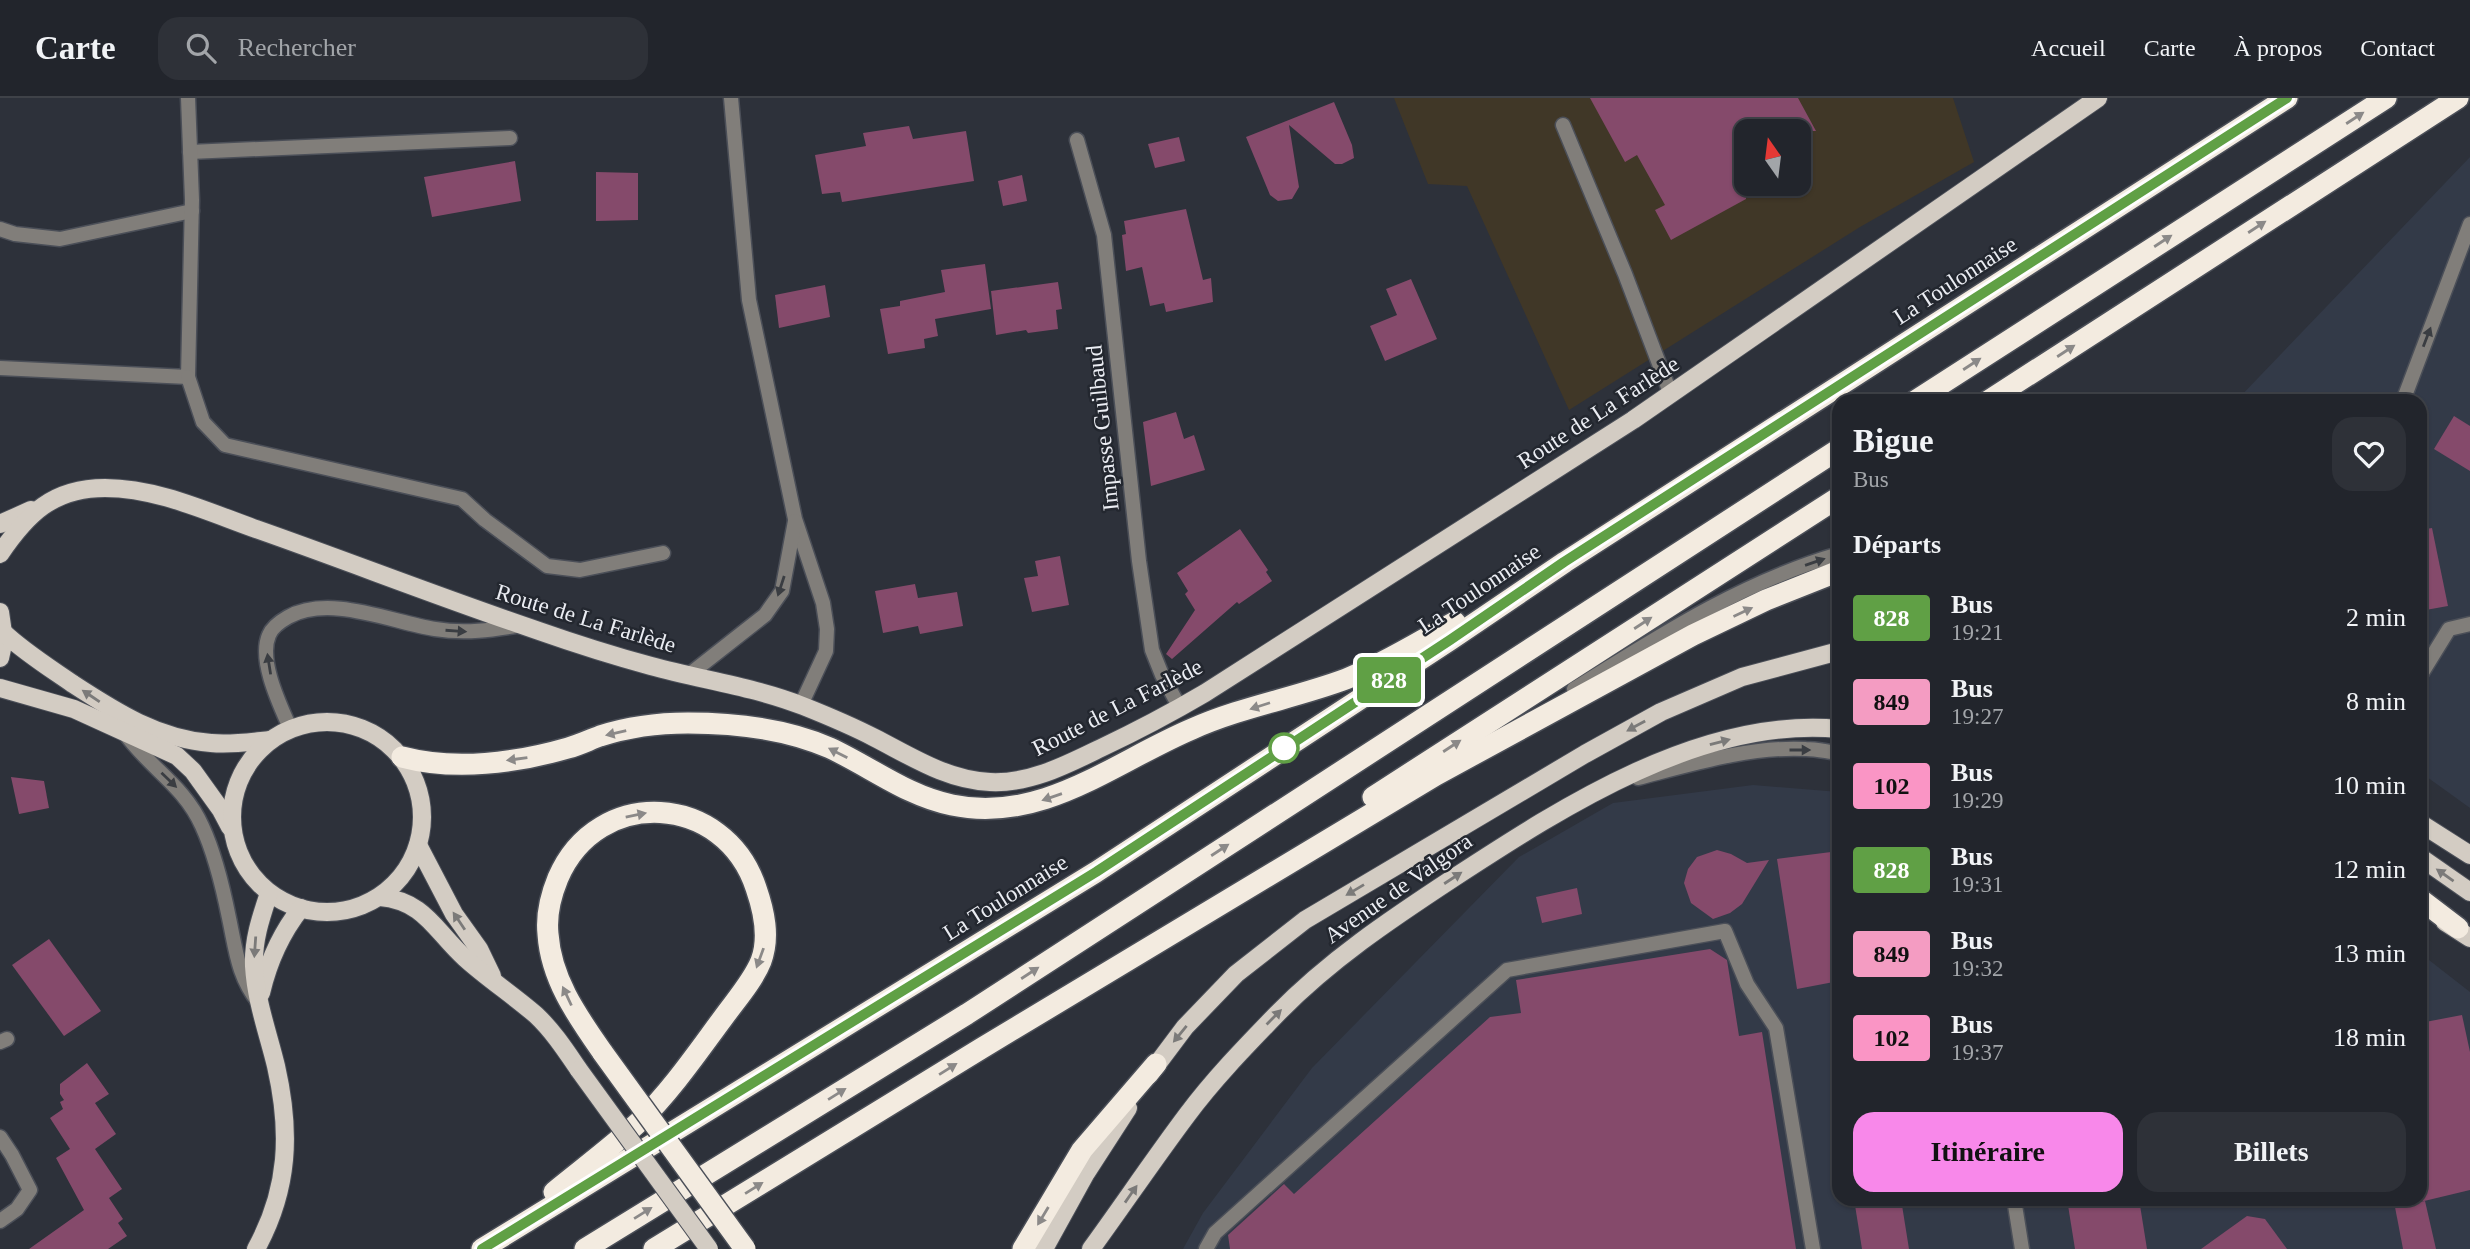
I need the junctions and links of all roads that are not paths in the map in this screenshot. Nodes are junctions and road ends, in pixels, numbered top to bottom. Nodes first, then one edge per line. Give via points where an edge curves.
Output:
1 (188, 98) edge
2 (731, 98) edge
3 (2098, 98) edge
4 (2287, 98) edge
5 (2386, 98) edge
6 (2458, 98) edge
7 (1563, 125) dead end
8 (510, 138) dead end
9 (1077, 140) dead end
10 (190, 152) junction
11 (192, 211) junction
12 (2470, 224) edge
13 (0, 229) edge
14 (0, 368) edge
15 (188, 377) junction
16 (1925, 394) edge
17 (1999, 394) edge
18 (2406, 394) edge
19 (1671, 395) junction
20 (1832, 454) edge
21 (1832, 502) edge
22 (38, 508) junction
23 (795, 519) junction
24 (0, 524) edge
25 (663, 553) dead end
26 (0, 554) edge
27 (1832, 556) edge
28 (1564, 562) junction
29 (1832, 574) edge
30 (0, 612) edge
31 (2470, 624) edge
32 (521, 625) junction
33 (3, 632) junction
34 (1832, 654) edge
35 (0, 658) edge
36 (2427, 665) edge
37 (690, 674) junction
38 (0, 688) edge
39 (801, 705) junction
40 (1180, 708) junction
41 (290, 728) junction
42 (1832, 729) edge
43 (123, 730) junction
44 (270, 740) junction
45 (1832, 752) edge
46 (402, 757) junction
47 (1436, 775) junction
48 (1613, 784) junction
49 (2427, 827) edge
50 (231, 829) junction
51 (418, 845) junction
52 (2470, 855) edge
53 (2427, 862) edge
54 (269, 892) junction
55 (2470, 892) edge
56 (380, 897) junction
57 (2427, 904) edge
58 (301, 908) junction
59 (2427, 913) edge
60 (2464, 933) edge
61 (494, 980) junction
62 (259, 1003) junction
63 (982, 1048) junction
64 (1156, 1064) junction
65 (0, 1138) edge
66 (2015, 1206) edge
67 (0, 1221) edge
68 (517, 1228) junction
69 (256, 1249) edge
70 (482, 1249) edge
71 (585, 1249) edge
72 (654, 1249) edge
73 (709, 1249) edge
74 (745, 1249) edge
75 (1023, 1249) edge
76 (1044, 1249) edge
77 (1091, 1249) edge
78 (1206, 1249) edge
79 (1813, 1249) edge
80 (2022, 1249) edge

1 - 10 street
2 - 23 street via 749,300
3 - 19 main road, Route de La Farlède
4 - 28 highway, La Toulonnaise
16 -> 5 highway
17 -> 6 highway
7 - 19 street
8 - 10 street
9 - 40 street, Impasse Guilbaud via 1104,235 1152,650
10 - 11 street
11 - 13 street via 60,239
11 - 15 street
18 -> 12 street
14 - 15 street
15 - 25 street via 203,422 225,446 462,499 547,566 580,570
19 - 40 main road, Route de La Farlède
71 -> 20 highway via 967,1014
63 -> 21 highway
22 - 24 main road, Route de La Farlède
22 - 26 main road, Route de La Farlède
22 - 32 main road, Route de La Farlède via 86,489 148,493
23 -> 37 street via 782,591 765,615
23 - 39 street via 827,629 826,651
47 -> 27 street via 1688,618 1760,582
28 -> 46 highway via 1350,677 1192,728 1058,796 1028,804 953,806 918,794 830,748 725,724 646,727 532,757 492,762 456,765
28 - 68 highway, La Toulonnaise via 1096,872
47 -> 29 highway via 1693,635
30 - 33 main road
31 - 36 street via 2449,629
32 - 37 main road, Route de La Farlède via 652,667
41 -> 32 street via 272,681 267,649 276,625 298,612 326,607 463,632
33 - 35 main road
44 -> 33 main road via 209,743 151,729 104,705
34 -> 64 main road via 1742,677 1661,712 1305,920 1236,974
37 - 39 main road, Route de La Farlède
38 - 43 main road via 50,700
39 - 40 main road, Route de La Farlède via 939,771 992,782 1017,782 1065,765
41 - 44 main road
41 - 46 main road via 320,721 351,724 379,737
48 -> 42 main road, Avenue de Valgora via 1666,759 1728,740 1790,729
43 - 50 main road via 185,763
43 -> 62 street via 137,751 176,785 196,812 220,882 240,970
44 - 50 main road via 244,768 233,797
48 -> 45 street via 1759,751 1805,748
46 - 51 main road via 417,784 423,815
47 - 63 highway
77 -> 48 main road, Avenue de Valgora via 1205,1094 1277,1013 1374,931 1515,838
49 - 52 main road
50 - 54 main road via 241,860
51 - 56 main road via 404,874
61 -> 51 main road
55 -> 53 main road
54 - 58 main road
54 -> 62 main road via 256,934
56 - 58 main road via 351,910 318,913
56 - 61 main road via 402,901 424,914 464,957
57 - 60 highway
58 - 62 main road via 265,975
59 - 60 main road
61 - 73 main road, bridge via 537,1016
62 - 69 main road via 278,1075 285,1141 281,1190
72 -> 63 highway
64 -> 75 highway via 1082,1150
64 - 76 main road
65 - 67 street via 30,1190 17,1209
66 - 80 street
68 - 70 highway, La Toulonnaise
74 -> 68 highway, bridge via 603,1053 569,1001 548,935 556,884 586,838 615,819 646,813 678,814 717,832 746,865 764,921 760,962 666,1092 639,1121
78 - 79 street via 1215,1233 1507,970 1725,930 1748,984 1776,1028

